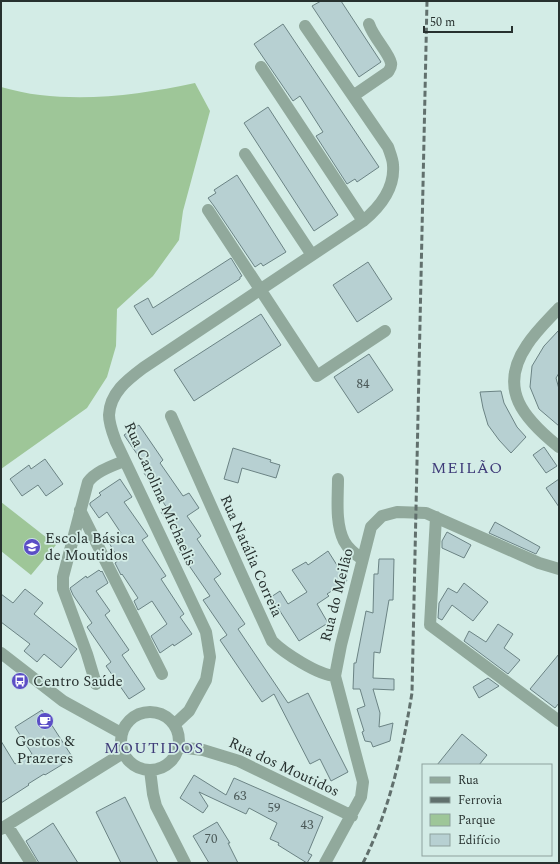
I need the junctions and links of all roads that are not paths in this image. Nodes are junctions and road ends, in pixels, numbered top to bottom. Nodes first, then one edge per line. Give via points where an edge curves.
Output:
1 (369, 24) dead end
2 (305, 26) dead end
3 (261, 67) dead end
4 (353, 96) junction
5 (245, 154) dead end
6 (208, 210) dead end
7 (364, 221) junction
8 (312, 255) junction
9 (260, 290) junction
10 (559, 308) edge
11 (385, 331) dead end
12 (171, 416) dead end
13 (559, 447) edge
14 (124, 461) junction
15 (338, 479) dead end
16 (80, 510) junction
17 (431, 515) junction
18 (362, 559) junction
19 (559, 569) edge
20 (1, 653) edge
21 (162, 674) dead end
22 (335, 676) junction
23 (96, 684) dead end
24 (559, 721) edge
25 (174, 725) junction
26 (121, 733) junction
27 (178, 747) junction
28 (122, 753) junction
29 (150, 770) junction
30 (352, 816) junction
31 (4, 827) edge
32 (31, 863) edge
33 (185, 863) edge
34 (326, 863) edge

1 - 4 street via 389,58 391,67 388,72
2 - 4 street, Rua Carolina Michaelis
3 - 7 street
4 - 7 street, Rua Carolina Michaelis via 388,147 393,165 393,182 385,198
5 - 8 street
6 - 9 street
7 - 8 street, Rua Carolina Michaelis
8 - 9 street, Rua Carolina Michaelis
9 - 11 street via 317,376
9 - 14 street, Rua Carolina Michaelis via 126,380 111,404 109,416
10 - 13 street via 527,344 515,367 513,382 518,401 528,419
12 - 22 street, Rua Natália Correia via 272,641 279,649 321,673
14 - 16 street via 92,476
14 - 25 street, Rua Carolina Michaelis via 206,632 210,657 206,680 191,708
15 - 18 street via 340,531 351,550
16 - 21 street
16 - 23 street via 62,577 63,589
17 - 18 street, Rua do Meilão via 397,512 382,516 371,527
17 - 19 street, Rua do Meilão
17 - 24 street via 430,625
18 - 22 street, Rua do Meilão
20 - 26 street via 63,701
22 - 30 street, Rua do Meilão via 363,782 361,797
25 - 26 street via 159,714 141,714 126,725
25 - 27 street via 179,739
26 - 28 street
27 - 29 street via 176,754 165,766
27 - 30 street, Rua dos Moutidos via 203,750 239,761
28 - 29 street via 136,766
28 - 31 street
29 - 33 street via 156,806
30 - 34 street, Rua do Meilão
31 - 32 street

